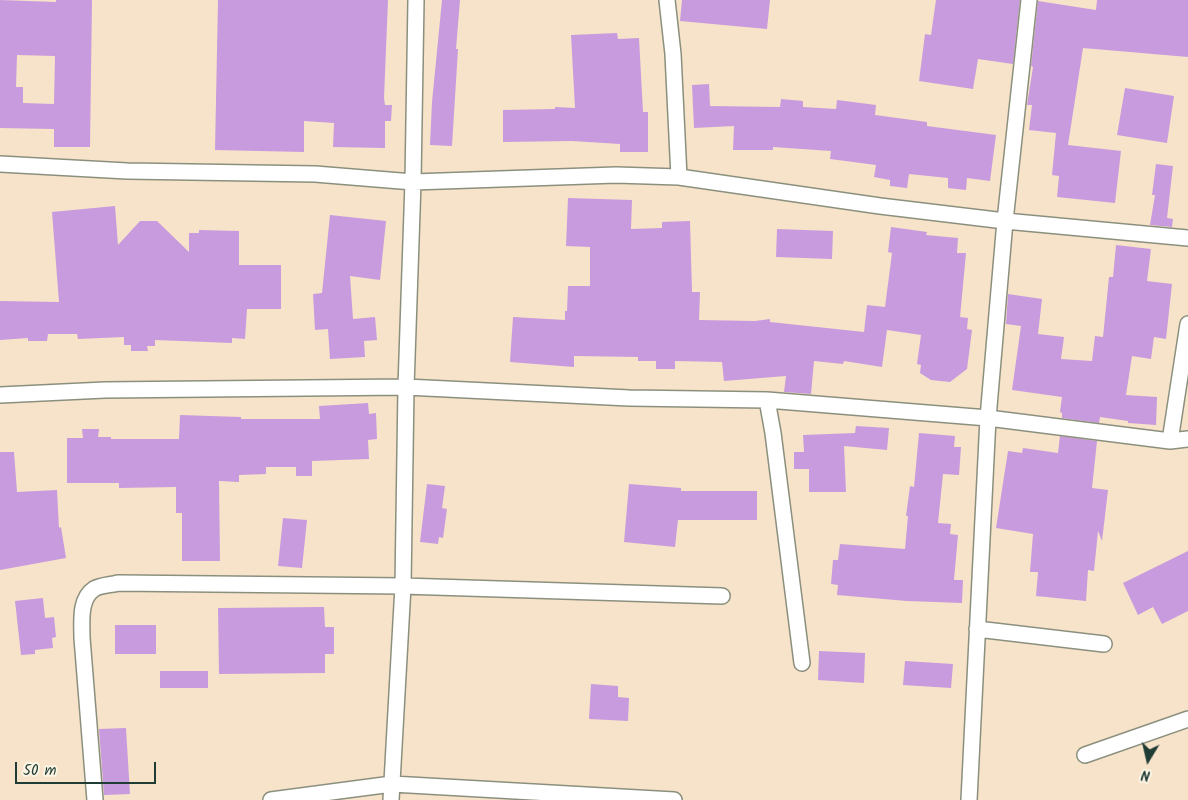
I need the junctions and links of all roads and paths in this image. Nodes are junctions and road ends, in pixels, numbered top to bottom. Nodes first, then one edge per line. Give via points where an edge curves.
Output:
1 (416, 0) edge
2 (667, 0) edge
3 (1029, 0) edge
4 (0, 164) edge
5 (679, 177) junction
6 (412, 182) junction
7 (1006, 221) junction
8 (1188, 238) edge
9 (1188, 324) edge
10 (406, 387) junction
11 (0, 395) edge
12 (767, 400) junction
13 (988, 418) junction
14 (1188, 439) edge
15 (1170, 441) junction
16 (404, 586) junction
17 (722, 596) dead end
18 (978, 629) junction
19 (1104, 644) dead end
20 (802, 663) dead end
21 (1188, 719) edge
22 (1085, 755) dead end
23 (392, 784) junction
24 (95, 800) edge
25 (271, 800) edge
26 (391, 800) edge
27 (674, 800) edge
28 (969, 800) edge

1 - 6 street
2 - 5 street
3 - 7 street
4 - 6 street via 126,171 314,174
5 - 6 street via 616,175
5 - 7 street
6 - 10 street
7 - 8 street
7 - 13 street
9 - 15 street
10 - 11 street via 105,390
10 - 12 street via 629,398
10 - 16 street
12 - 13 street
12 - 20 street
13 - 15 street
13 - 18 street
14 - 15 street
16 - 17 street
16 - 23 street
16 - 24 street via 118,583 95,588 85,598 82,612
18 - 19 street
18 - 28 street
21 - 22 street
23 - 25 street
23 - 26 street
23 - 27 street

